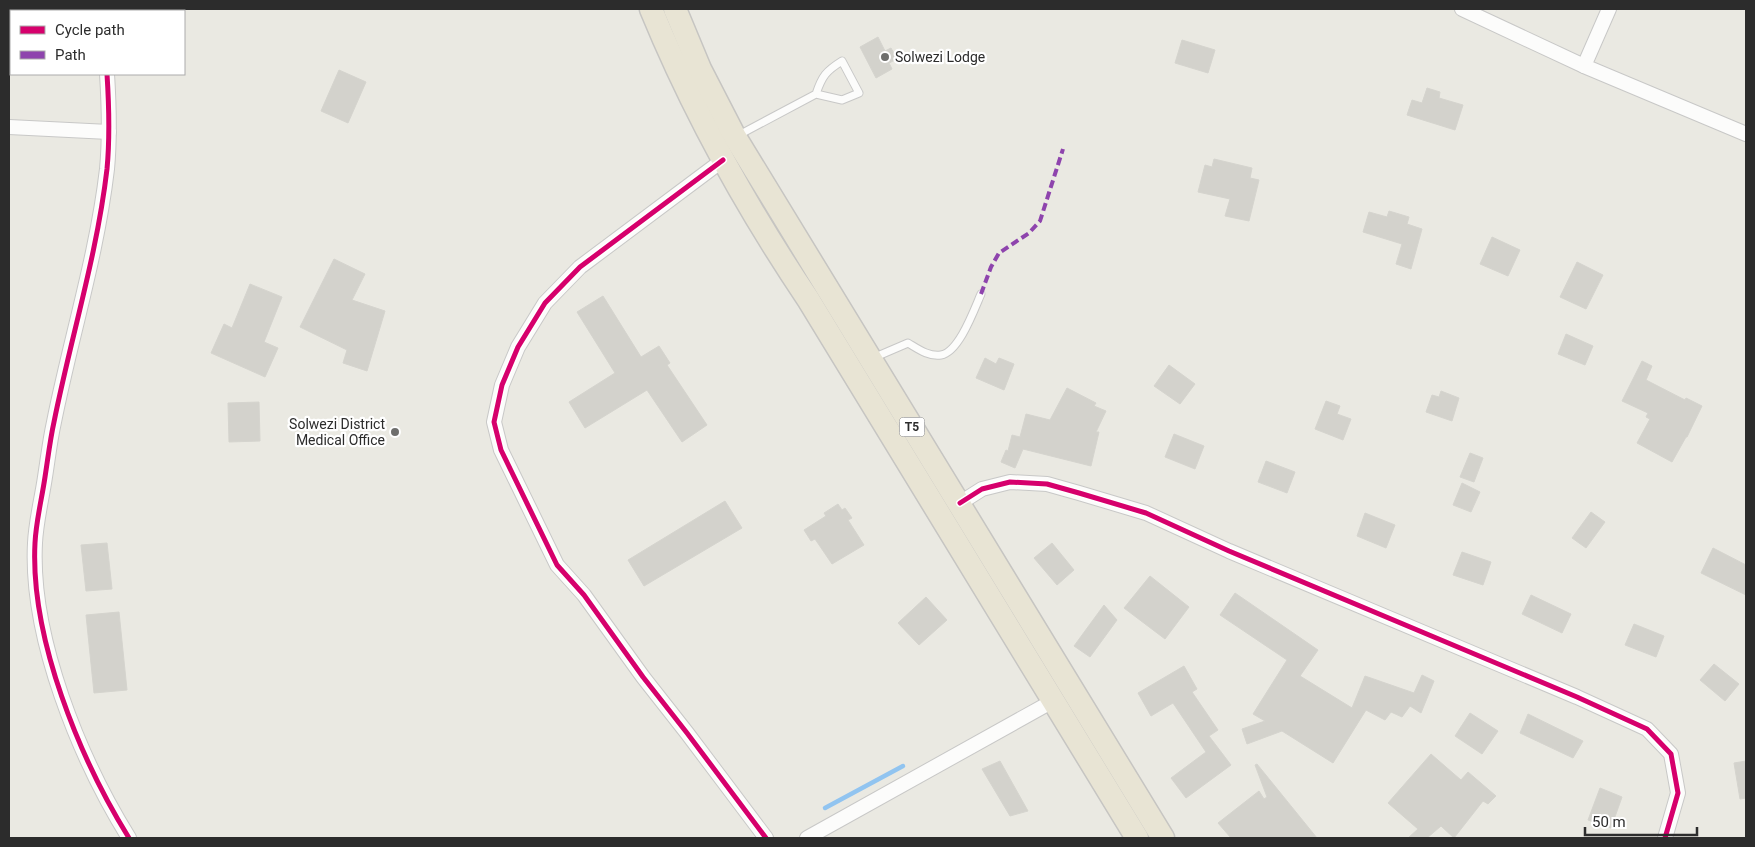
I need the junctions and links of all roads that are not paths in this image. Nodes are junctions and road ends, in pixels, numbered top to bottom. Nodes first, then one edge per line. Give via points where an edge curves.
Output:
1 (651, 9) edge
2 (674, 9) edge
3 (1462, 9) edge
4 (1609, 9) edge
5 (1584, 66) junction
6 (108, 75) edge
7 (816, 94) junction
8 (9, 127) edge
9 (109, 132) junction
10 (1746, 134) edge
11 (735, 137) junction
12 (723, 160) junction
13 (981, 294) dead end
14 (861, 364) junction
15 (960, 504) junction
16 (1053, 701) junction
17 (129, 838) edge
18 (766, 838) edge
19 (807, 838) edge
20 (1137, 838) edge
21 (1162, 838) edge
22 (1665, 838) edge

1 - 12 highway, T5
2 - 11 highway, T5
3 - 5 street
4 - 5 street
5 - 10 street
6 - 9 street
7 - 7 lane via 828,70 842,62 859,93 842,100
7 - 11 lane
8 - 9 street
9 - 17 street via 107,169 90,263 53,423 35,543 37,598 50,663 78,738
11 - 14 highway, T5
12 - 14 highway, T5 via 808,299
12 - 18 street via 580,267 546,303 518,346 502,385 494,422 501,450 557,565 584,595
13 - 14 lane via 951,351 930,355 908,343
14 - 15 highway, T5
14 - 16 highway, T5
15 - 21 highway, T5
15 - 22 street via 982,489 1010,482 1047,484 1146,514 1638,725 1671,754 1678,793
16 - 19 street
16 - 20 highway, T5

